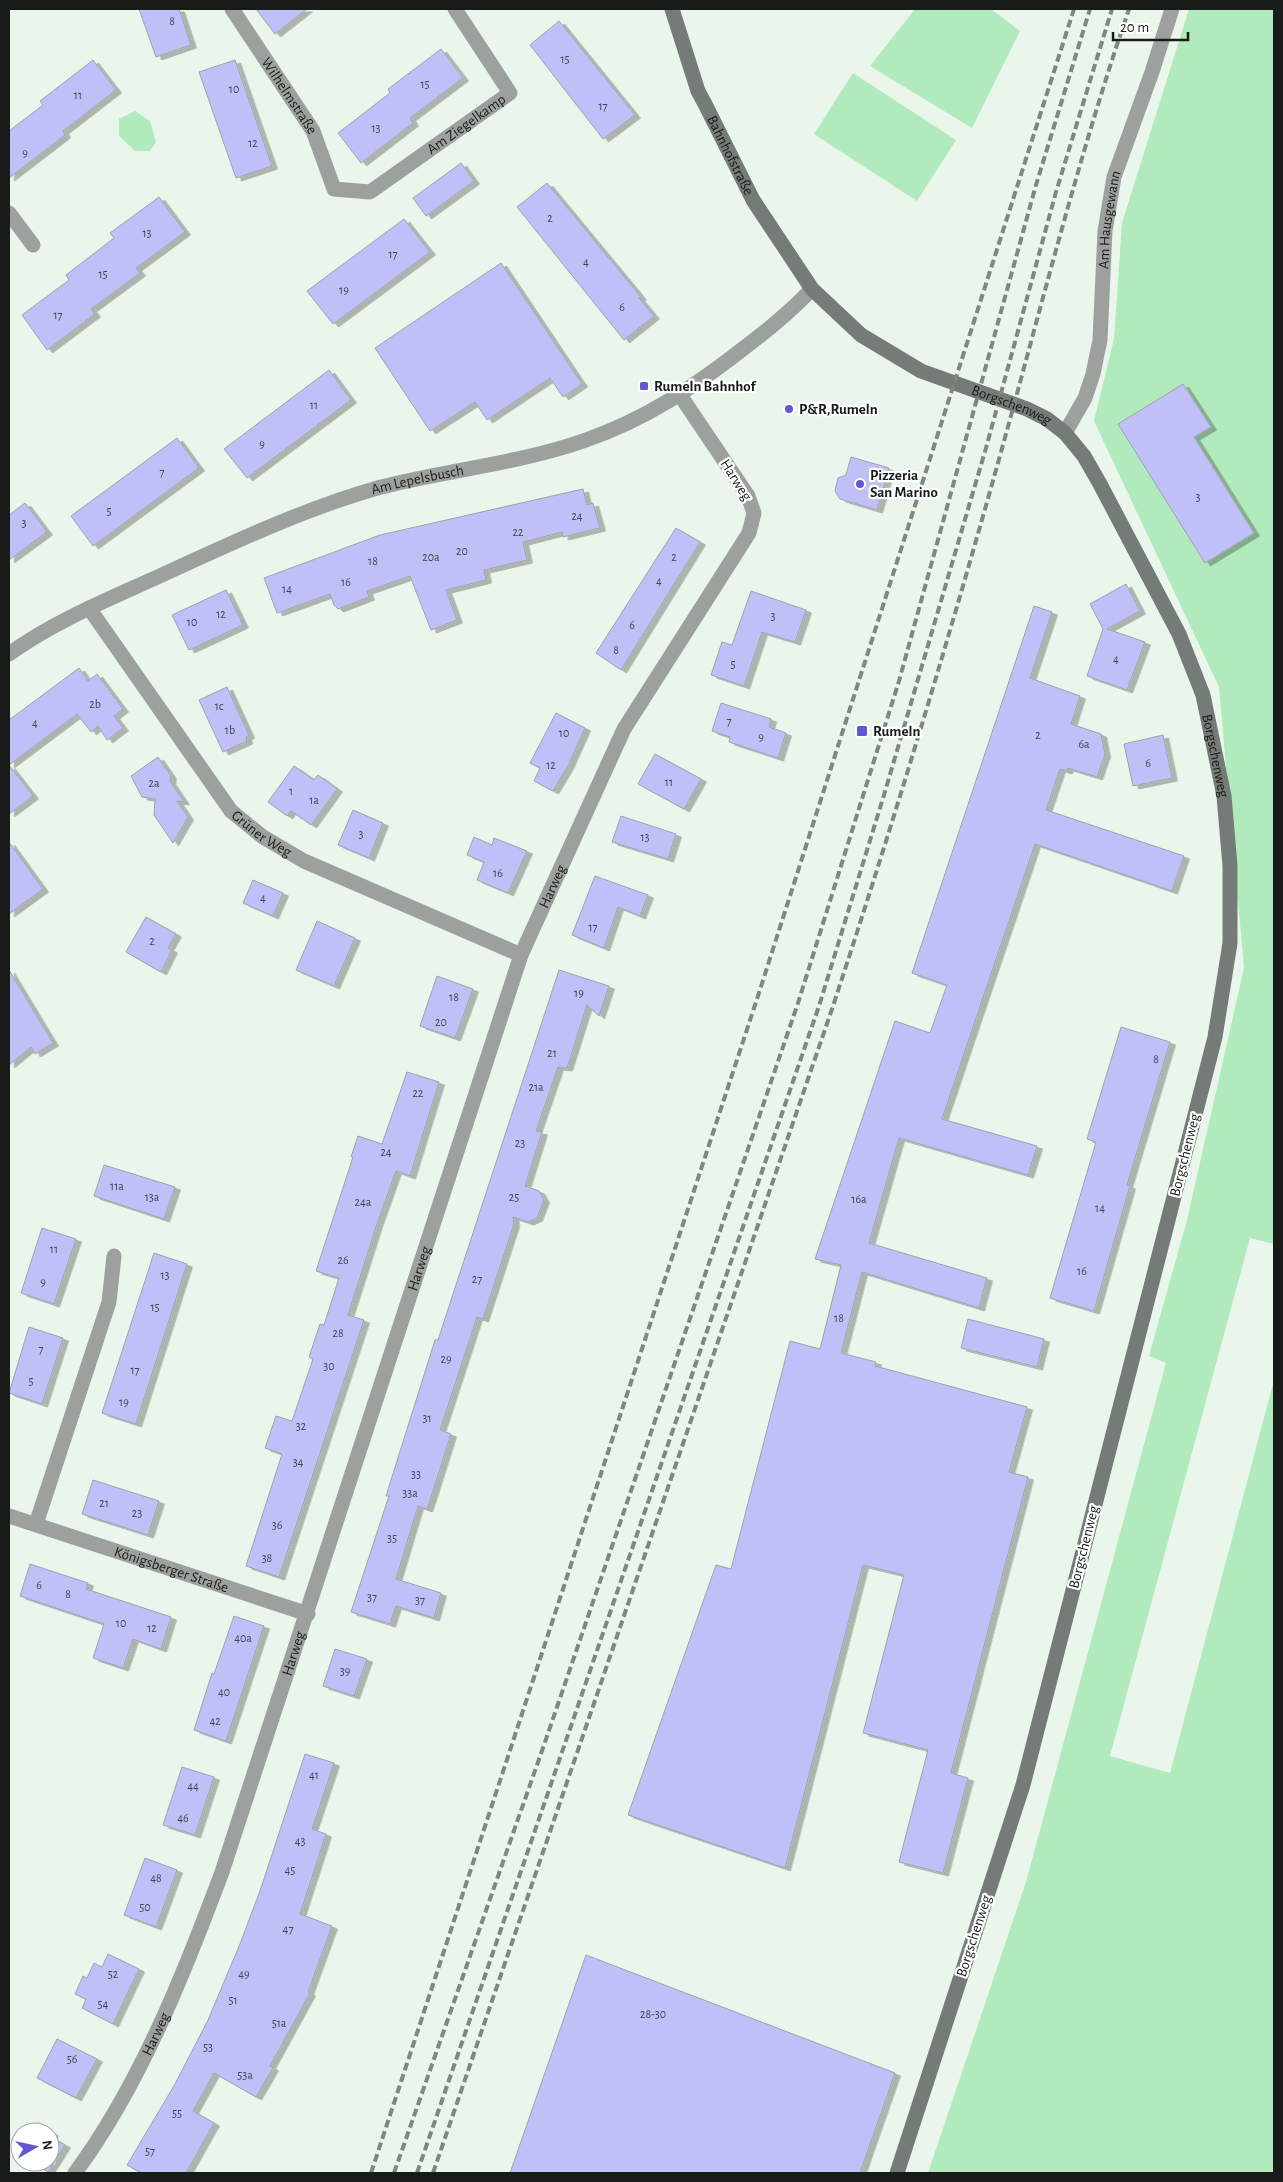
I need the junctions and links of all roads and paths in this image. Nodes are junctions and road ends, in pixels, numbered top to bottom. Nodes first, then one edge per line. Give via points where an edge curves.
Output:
1 (232, 9) edge
2 (454, 9) edge
3 (672, 9) edge
4 (1172, 9) edge
5 (334, 189) joint
6 (9, 213) edge
7 (33, 245) dead end
8 (812, 289) junction
9 (680, 395) junction
10 (1065, 433) junction
11 (89, 608) junction
12 (9, 654) edge
13 (521, 955) junction
14 (114, 1256) dead end
15 (9, 1516) edge
16 (36, 1524) junction
17 (308, 1614) junction
18 (75, 2173) edge
19 (897, 2173) edge

1 - 5 street, Wilhelmstraße via 312,131
2 - 5 street, Am Ziegelkamp via 510,93 370,192
3 - 8 main road, Bahnhofstraße via 698,92 753,200
4 - 10 street, Am Hausgewann via 1114,177 1105,230 1100,340 1085,398
6 - 7 street
8 - 9 street, Am Lepelsbusch via 789,314
8 - 10 main road, Borgschenweg via 862,334 920,371 1027,409
9 - 11 street, Am Lepelsbusch via 639,419 584,441 380,488 288,519
9 - 13 street, Harweg via 748,496 754,513 753,521 749,533 624,729
10 - 19 main road, Borgschenweg via 1084,456 1124,528 1179,634 1203,695 1224,796 1230,866 1230,943 1214,1037 1193,1124 1023,1785
11 - 12 street, Am Lepelsbusch
11 - 13 street, Grüner Weg via 231,811 263,837 304,861
13 - 17 street, Harweg
14 - 16 street via 109,1302
15 - 16 street, Königsberger Straße
16 - 17 street, Königsberger Straße
17 - 18 street, Harweg via 192,1955 123,2097

